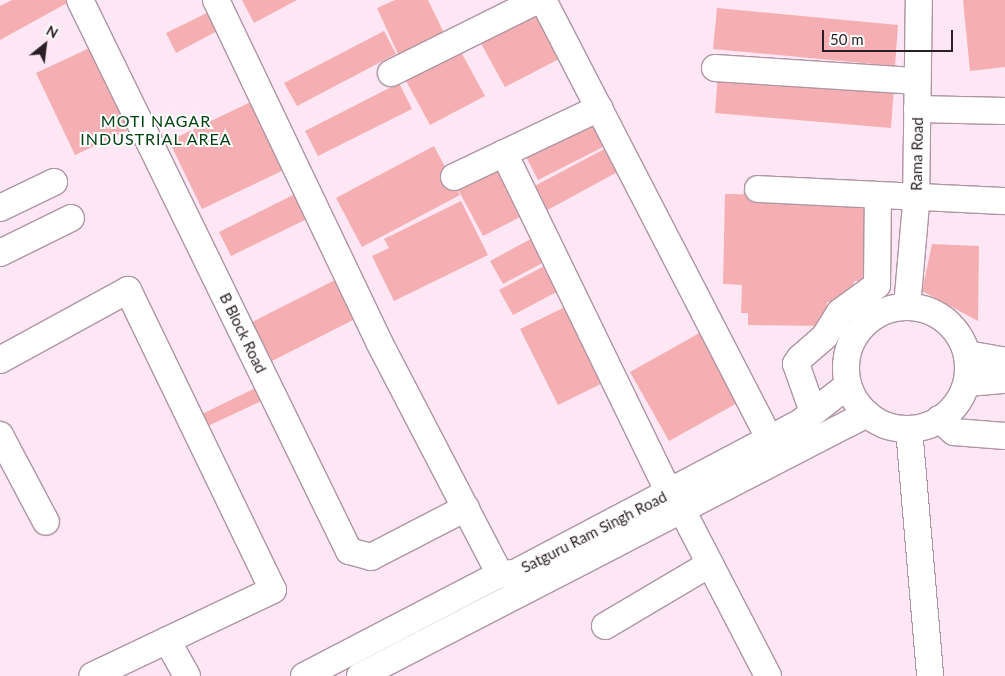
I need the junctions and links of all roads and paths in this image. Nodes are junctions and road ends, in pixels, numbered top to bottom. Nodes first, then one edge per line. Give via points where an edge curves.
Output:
1 (80, 0) edge
2 (216, 0) edge
3 (538, 0) edge
4 (543, 0) edge
5 (918, 0) edge
6 (715, 68) dead end
7 (392, 73) dead end
8 (918, 81) junction
9 (599, 108) junction
10 (917, 109) junction
11 (1005, 111) edge
12 (504, 153) junction
13 (454, 177) dead end
14 (54, 182) dead end
15 (758, 189) dead end
16 (878, 195) junction
17 (916, 198) junction
18 (1005, 200) edge
19 (0, 208) edge
20 (71, 218) dead end
21 (0, 253) edge
22 (907, 307) junction
23 (967, 354) junction
24 (0, 360) edge
25 (1005, 361) edge
26 (1005, 380) edge
27 (968, 383) junction
28 (848, 385) junction
29 (813, 412) junction
30 (867, 414) junction
31 (939, 420) junction
32 (909, 429) junction
33 (0, 435) edge
34 (1005, 436) edge
35 (770, 439) junction
36 (675, 501) junction
37 (466, 508) junction
38 (46, 522) dead end
39 (710, 564) junction
40 (500, 574) junction
41 (605, 626) dead end
42 (167, 640) junction
43 (92, 676) edge
44 (187, 676) edge
45 (304, 676) edge
46 (360, 676) edge
47 (768, 676) edge
48 (930, 676) edge

1 - 37 street, B Block Road via 349,550 371,557
2 - 37 street via 379,342
3 - 7 street
4 - 9 street
5 - 8 street, Rama Road
6 - 8 street
8 - 10 street, Rama Road
9 - 12 street
9 - 35 street
10 - 11 street
10 - 17 street, Rama Road
12 - 13 street
12 - 36 street
14 - 19 street
15 - 16 street
16 - 17 street
16 - 29 street via 878,285 840,312 825,336 796,364
17 - 18 street
17 - 22 street, Rama Road
20 - 21 street
22 - 23 street via 926,310 943,319 957,332
22 - 28 street via 880,313 858,331 847,357
23 - 25 street
23 - 27 street
24 - 42 street via 128,290 273,590
26 - 27 street
27 - 31 street via 954,408
28 - 29 street, Satguru Ram Singh Road
28 - 30 street via 852,396
29 - 35 street, Satguru Ram Singh Road
30 - 32 street via 887,426
30 - 36 street, Satguru Ram Singh Road
31 - 32 street
31 - 34 street via 954,432
32 - 48 street
33 - 38 street
35 - 36 street, Satguru Ram Singh Road
36 - 39 street
36 - 40 street, Satguru Ram Singh Road via 515,573
36 - 46 street, Satguru Ram Singh Road
37 - 40 street
39 - 41 street
39 - 47 street
40 - 45 street, Satguru Ram Singh Road
42 - 43 street
42 - 44 street

